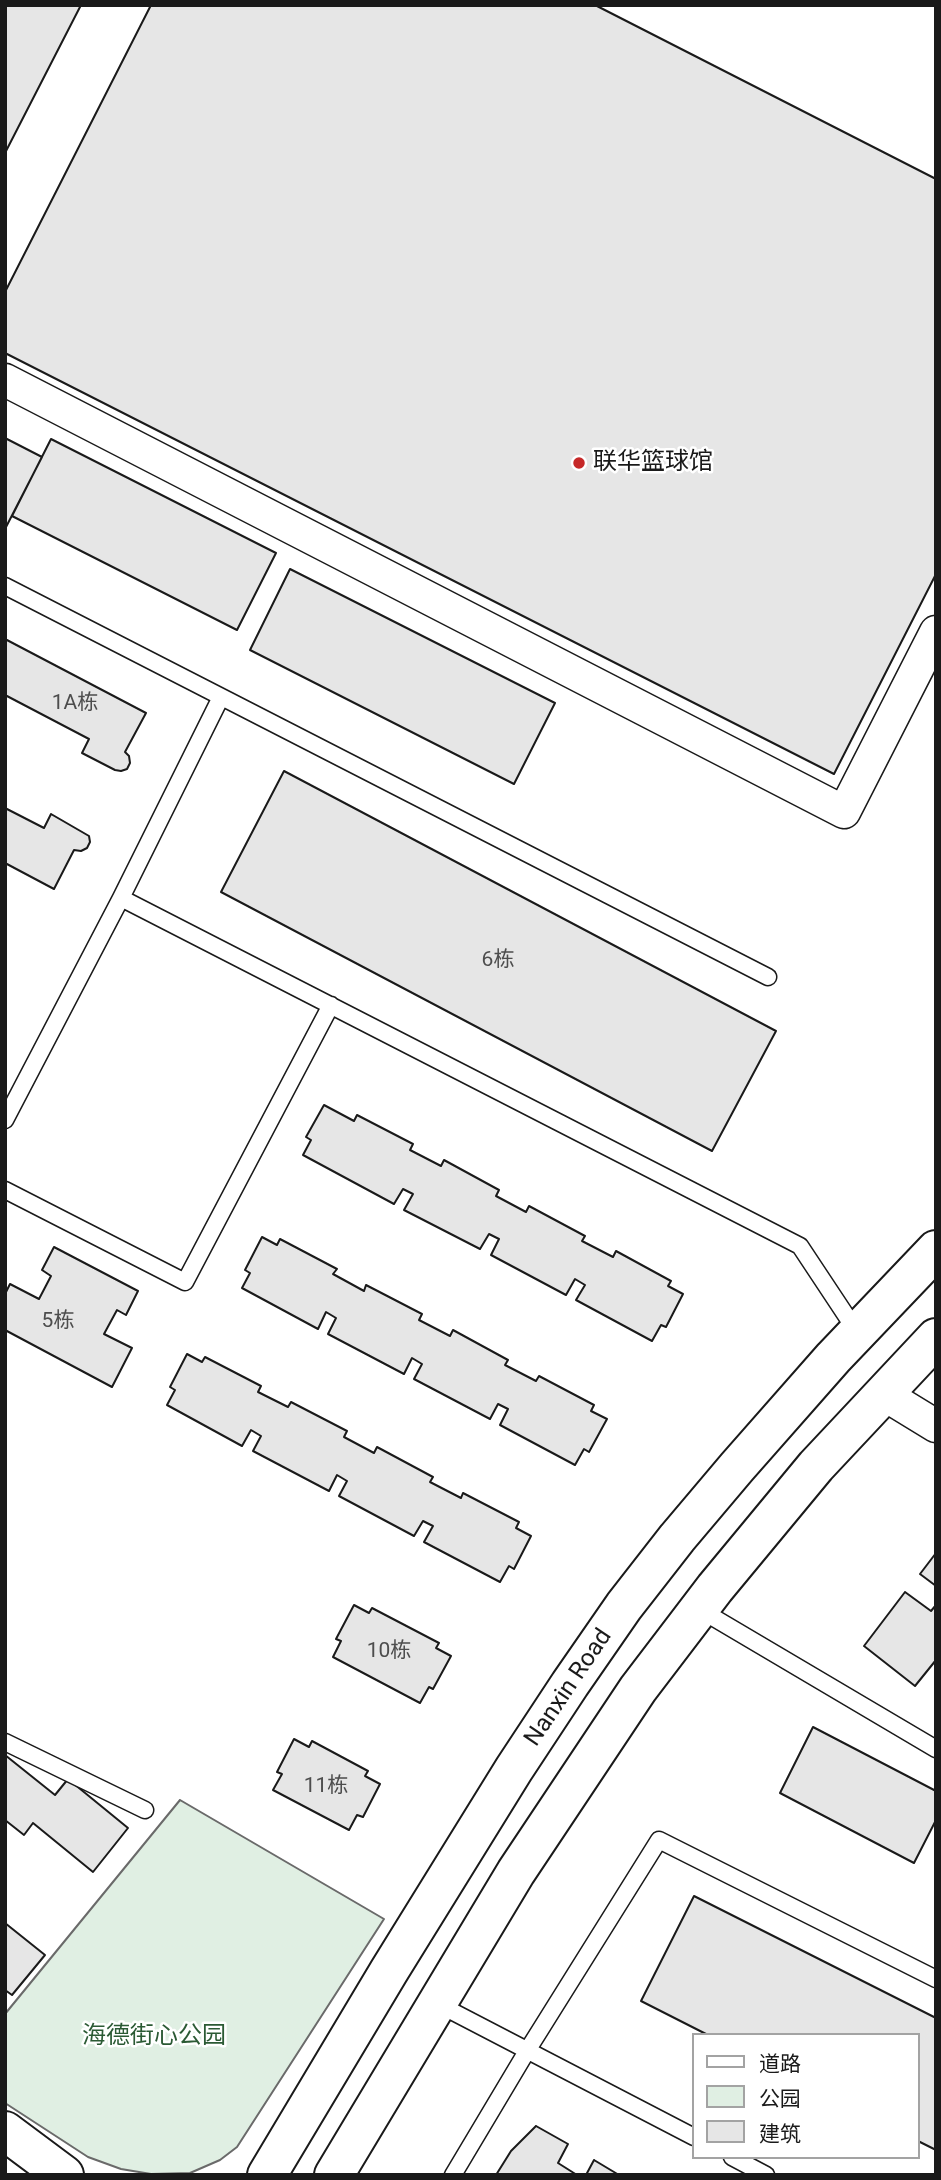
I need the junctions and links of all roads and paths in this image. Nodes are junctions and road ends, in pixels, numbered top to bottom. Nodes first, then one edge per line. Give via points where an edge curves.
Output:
1 (5, 380) edge
2 (5, 586) edge
3 (936, 632) edge
4 (221, 697) junction
5 (121, 898) junction
6 (768, 976) dead end
7 (331, 1005) junction
8 (5, 1120) edge
9 (5, 1190) edge
10 (936, 1251) edge
11 (856, 1332) junction
12 (936, 1338) edge
13 (882, 1393) junction
14 (936, 1426) edge
15 (699, 1609) junction
16 (5, 1742) edge
17 (936, 1749) edge
18 (145, 1810) dead end
19 (936, 1979) edge
20 (436, 2003) junction
21 (527, 2051) junction
22 (5, 2131) edge
23 (692, 2136) edge
24 (736, 2159) edge
25 (64, 2175) edge
26 (267, 2175) edge
27 (334, 2175) edge
28 (453, 2175) edge
29 (766, 2175) edge

1 - 3 street via 844,811
2 - 4 lane
4 - 5 lane
4 - 6 lane
5 - 7 lane
5 - 8 lane
7 - 9 lane via 186,1282
7 - 11 lane via 800,1246
10 - 11 main road, Nanxin Road
11 - 26 main road, Nanxin Road via 624,1606 514,1769
12 - 13 main road
13 - 14 street
13 - 15 main road
15 - 17 lane
15 - 20 main road via 605,1736
16 - 18 lane
19 - 21 lane via 659,1840
20 - 21 lane
20 - 27 main road
21 - 23 lane
21 - 28 lane
22 - 25 main road
24 - 29 lane

